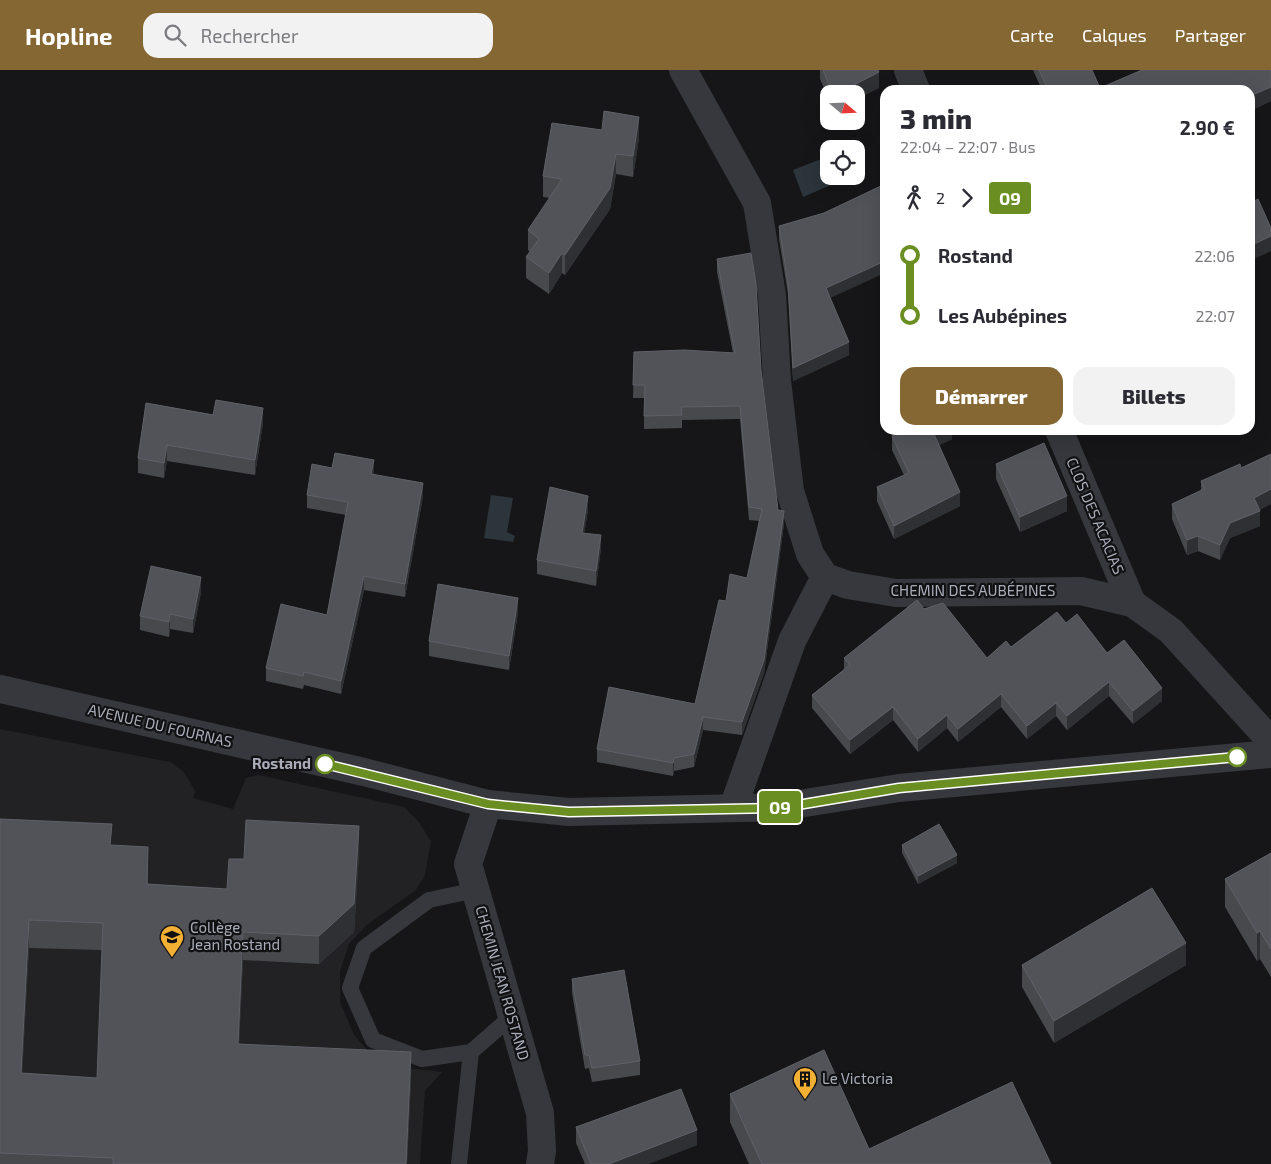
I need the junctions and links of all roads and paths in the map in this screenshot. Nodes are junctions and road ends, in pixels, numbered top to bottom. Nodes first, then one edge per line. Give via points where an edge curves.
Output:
1 (683, 70) edge
2 (908, 70) edge
3 (914, 85) edge
4 (1061, 435) edge
5 (825, 577) junction
6 (1132, 603) junction
7 (0, 689) edge
8 (1271, 740) edge
9 (1271, 754) edge
10 (488, 804) junction
11 (733, 808) junction
12 (476, 890) junction
13 (512, 1016) junction
14 (471, 1052) junction
15 (459, 1164) edge
16 (540, 1164) edge

1 - 5 street via 758,203 772,295 777,381 790,491 810,554
2 - 3 street
4 - 6 street, CLOS DES ACACIAS
5 - 6 street, CHEMIN DES AUBÉPINES via 848,585 896,593 1080,592
5 - 11 street via 792,640
6 - 8 street, CHEMIN DES AUBÉPINES via 1171,631
7 - 10 street, AVENUE DU FOURNAS via 364,772
9 - 11 street, AVENUE DU FOURNAS via 899,788 780,808
10 - 11 street, AVENUE DU FOURNAS via 569,812
10 - 12 street, CHEMIN JEAN ROSTAND via 468,864
12 - 13 street, CHEMIN JEAN ROSTAND
12 - 14 lane via 429,900 364,948 350,988 374,1040 422,1059
13 - 14 lane
13 - 16 street, CHEMIN JEAN ROSTAND via 540,1113
14 - 15 lane

